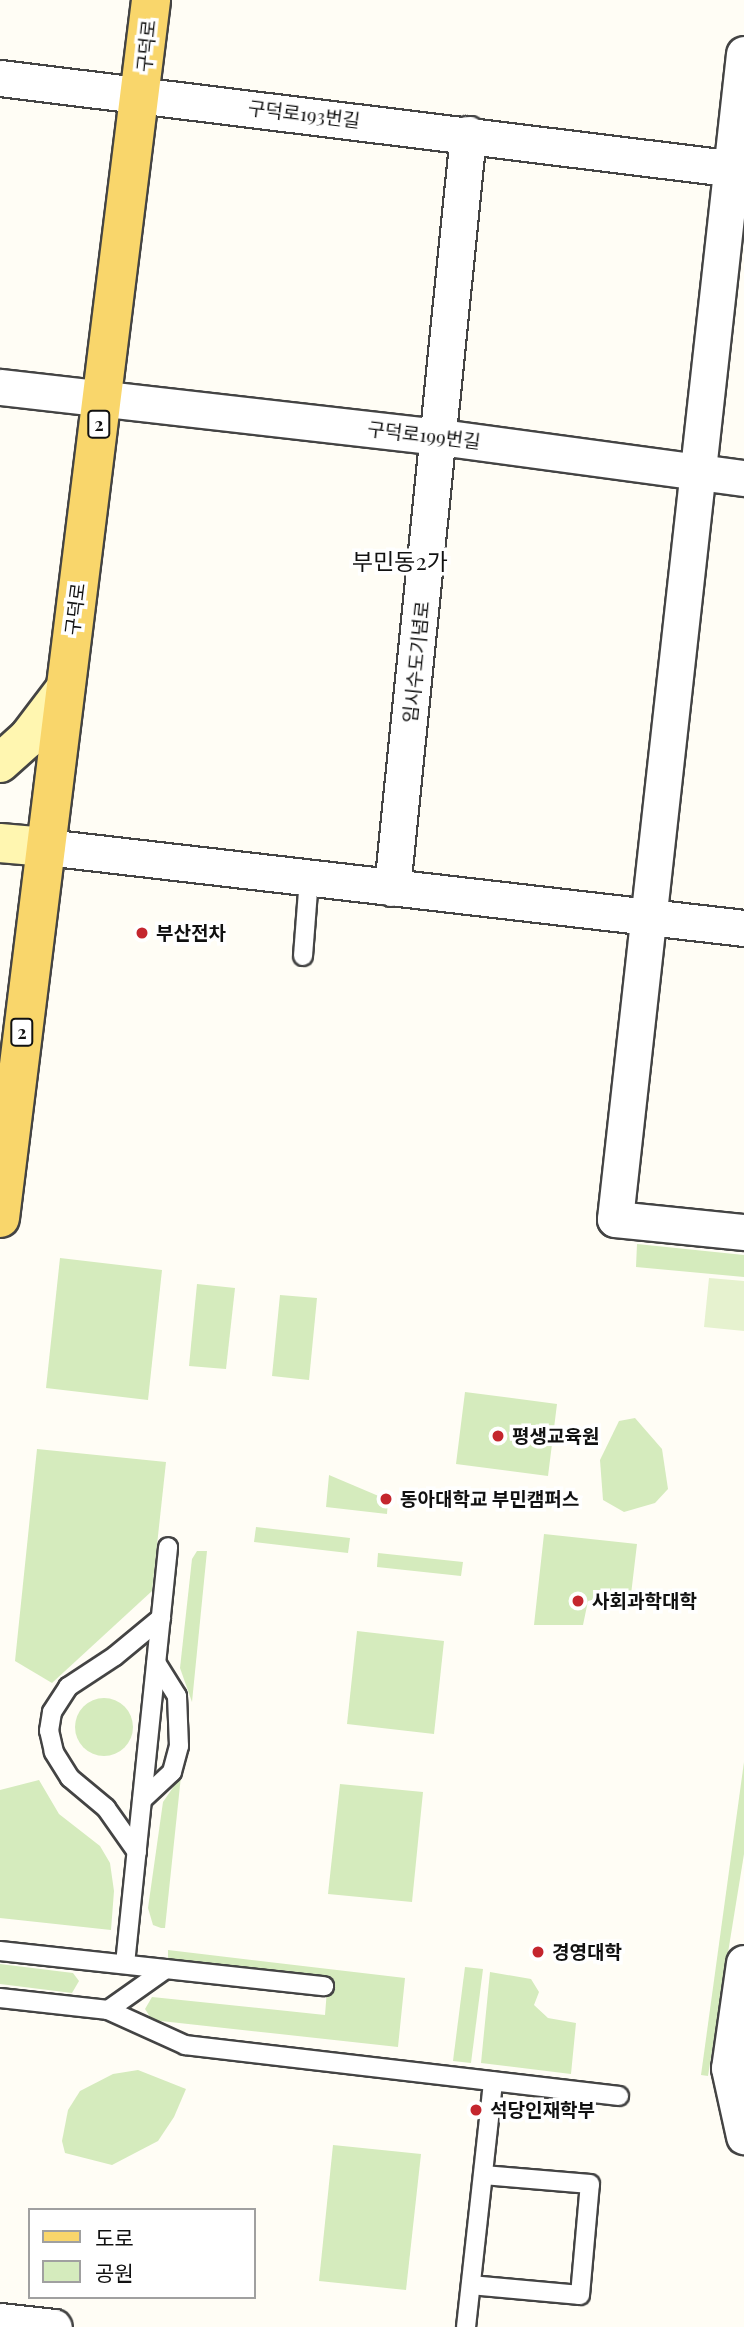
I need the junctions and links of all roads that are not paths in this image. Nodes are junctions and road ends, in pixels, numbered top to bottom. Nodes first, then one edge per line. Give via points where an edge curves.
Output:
1 (151, 0) edge
2 (744, 54) edge
3 (0, 78) edge
4 (141, 95) junction
5 (468, 134) junction
6 (738, 169) edge
7 (0, 387) edge
8 (103, 397) junction
9 (440, 437) junction
10 (696, 472) junction
11 (744, 478) edge
12 (65, 689) junction
13 (0, 763) edge
14 (0, 843) edge
15 (46, 847) junction
16 (309, 878) junction
17 (391, 888) junction
18 (646, 917) junction
19 (744, 928) edge
20 (303, 956) dead end
21 (9, 1053) edge
22 (5, 1140) edge
23 (0, 1218) edge
24 (744, 1232) edge
25 (168, 1547) dead end
26 (161, 1618) junction
27 (156, 1663) junction
28 (142, 1800) junction
29 (137, 1852) junction
30 (0, 1951) edge
31 (744, 1963) edge
32 (125, 1964) junction
33 (166, 1969) junction
34 (324, 1986) dead end
35 (0, 1998) edge
36 (108, 2010) junction
37 (493, 2081) junction
38 (619, 2096) dead end
39 (744, 2136) edge
40 (483, 2175) junction
41 (471, 2286) junction
42 (0, 2320) edge
43 (54, 2327) edge
44 (466, 2327) edge

1 - 4 main road, 구덕로 / 2
2 - 6 street
3 - 4 street, 구덕로193번길
4 - 5 street, 구덕로193번길
4 - 8 main road, 구덕로 / 2
5 - 6 street, 구덕로193번길
5 - 9 street
6 - 10 street
7 - 8 street, 구덕로199번길
8 - 9 street, 구덕로199번길
8 - 12 main road, 구덕로 / 2
9 - 10 street, 구덕로199번길
9 - 17 street, 임시수도기념로
10 - 11 street, 구덕로199번길
10 - 18 street
12 - 13 main road via 28,738
12 - 15 main road, 구덕로 / 2
14 - 15 main road
15 - 16 street
15 - 21 main road, 구덕로 / 2
16 - 17 street
16 - 20 lane
17 - 18 street
18 - 19 street
18 - 24 street via 615,1219
21 - 22 main road, 구덕로 / 2
22 - 23 main road, 구덕로 / 2
25 - 26 lane
26 - 27 lane
26 - 29 lane via 68,1687 57,1700 49,1731 54,1752 71,1778 106,1808
27 - 28 lane
27 - 28 lane via 177,1696 180,1738 172,1772
28 - 29 lane
29 - 32 lane
30 - 32 lane
31 - 39 street via 729,2068
32 - 33 lane
33 - 34 lane
33 - 36 lane
35 - 36 lane
36 - 37 lane via 185,2045
37 - 38 lane
37 - 40 lane
40 - 41 lane
40 - 41 lane via 590,2184 580,2295
41 - 44 lane
42 - 43 street

